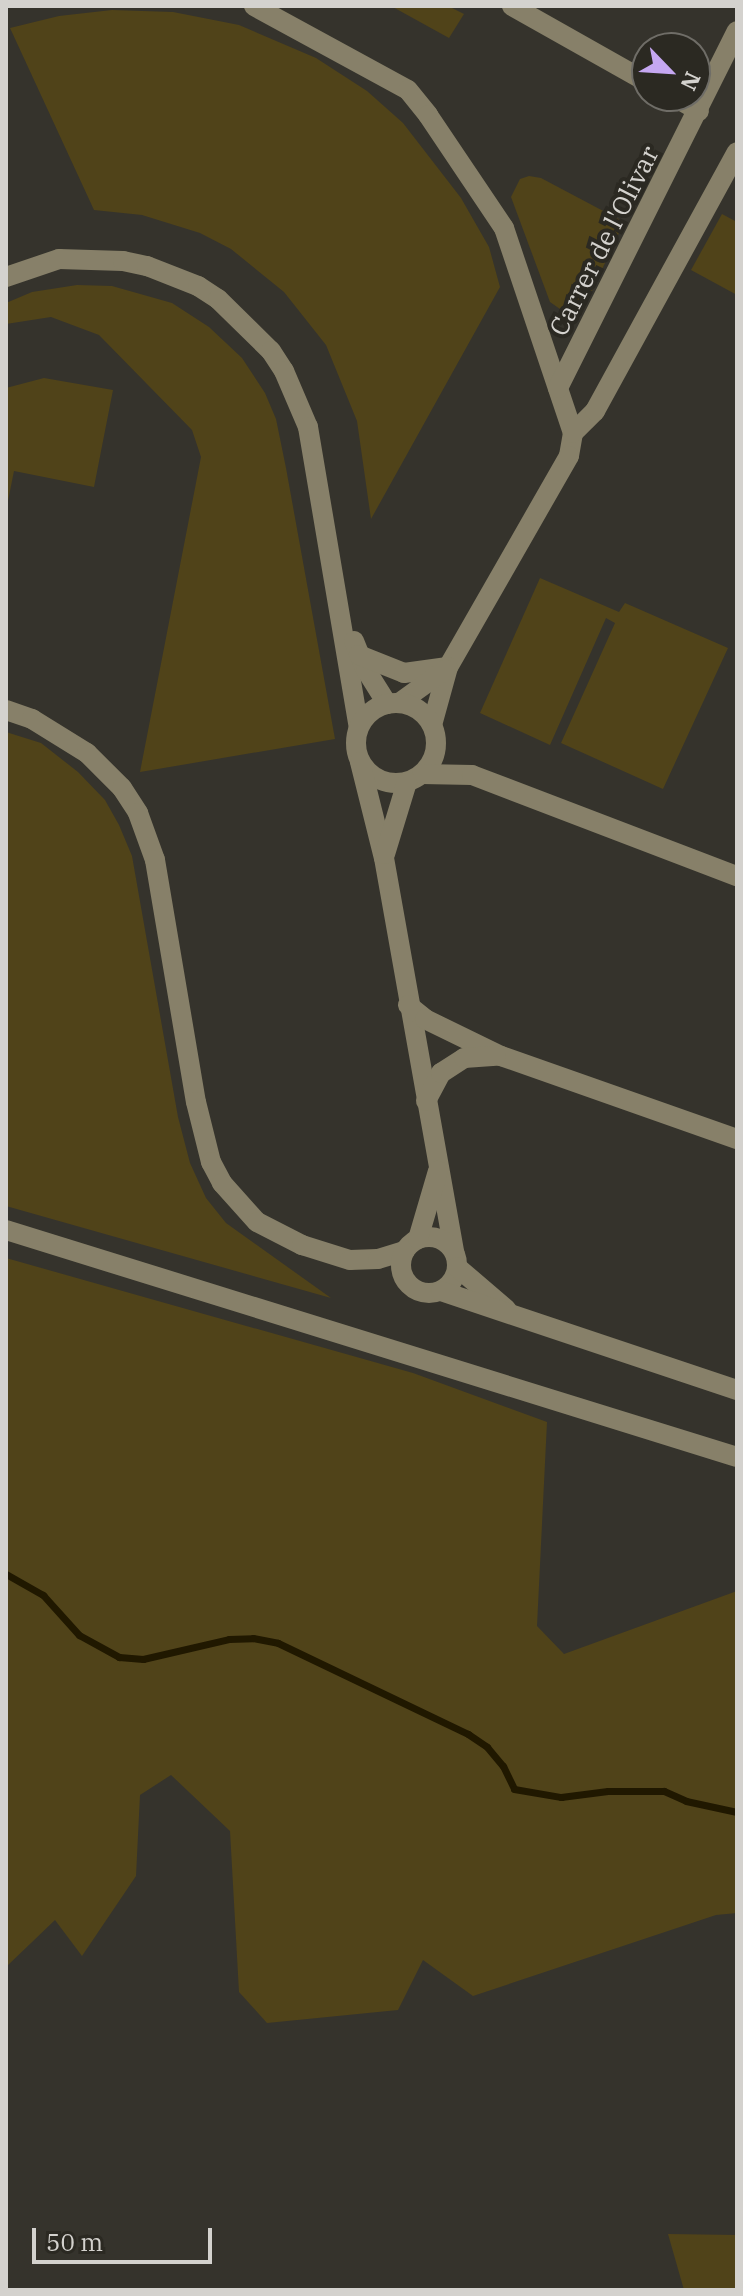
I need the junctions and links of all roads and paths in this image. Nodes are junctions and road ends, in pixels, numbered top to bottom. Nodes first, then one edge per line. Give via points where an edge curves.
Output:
1 (254, 6) edge
2 (512, 6) edge
3 (737, 31) edge
4 (631, 73) edge
5 (711, 86) edge
6 (699, 112) edge
7 (737, 152) edge
8 (6, 277) edge
9 (604, 394) junction
10 (561, 396) junction
11 (573, 433) junction
12 (340, 603) junction
13 (359, 655) junction
14 (448, 667) junction
15 (393, 703) junction
16 (6, 710) edge
17 (432, 725) junction
18 (359, 727) junction
19 (436, 747) junction
20 (360, 762) junction
21 (472, 775) junction
22 (415, 778) junction
23 (384, 858) junction
24 (737, 876) edge
25 (408, 1005) junction
26 (501, 1056) junction
27 (426, 1101) junction
28 (737, 1139) edge
29 (438, 1171) junction
30 (6, 1230) edge
31 (412, 1245) junction
32 (456, 1260) junction
33 (441, 1291) junction
34 (516, 1317) junction
35 (737, 1390) edge
36 (737, 1457) edge

1 - 10 street via 408,90 428,115 504,228
2 - 4 street
3 - 5 street, Carrer de l'Olivar
6 - 10 street, Carrer de l'Olivar
7 - 9 street
8 - 12 street via 59,259 147,266 198,286 254,330 284,371 308,427
9 - 10 street via 583,403
9 - 11 street
10 - 11 street
11 - 14 street via 569,456
12 - 13 street
12 - 18 street
13 - 14 street via 404,673
13 - 15 street
14 - 15 street via 412,697
14 - 17 street
15 - 17 street via 423,712
15 - 18 street via 371,712
16 - 31 street via 32,719 87,753 122,788 138,813 155,860 196,1102 211,1162 222,1183 257,1222 302,1245 350,1260 378,1259
17 - 19 street
18 - 20 street
19 - 21 street
19 - 22 street via 432,762
20 - 22 street via 372,776 389,783
20 - 23 street
21 - 22 street
21 - 24 street
22 - 23 street
23 - 25 street
25 - 26 street via 425,1019
25 - 27 street
26 - 27 street via 464,1058 441,1073
26 - 28 street
27 - 29 street
29 - 31 street
29 - 32 street
30 - 36 street
31 - 32 street via 435,1238
31 - 33 street via 402,1268 409,1284 424,1293
32 - 33 street via 452,1281
32 - 34 street
33 - 34 street
34 - 35 street

